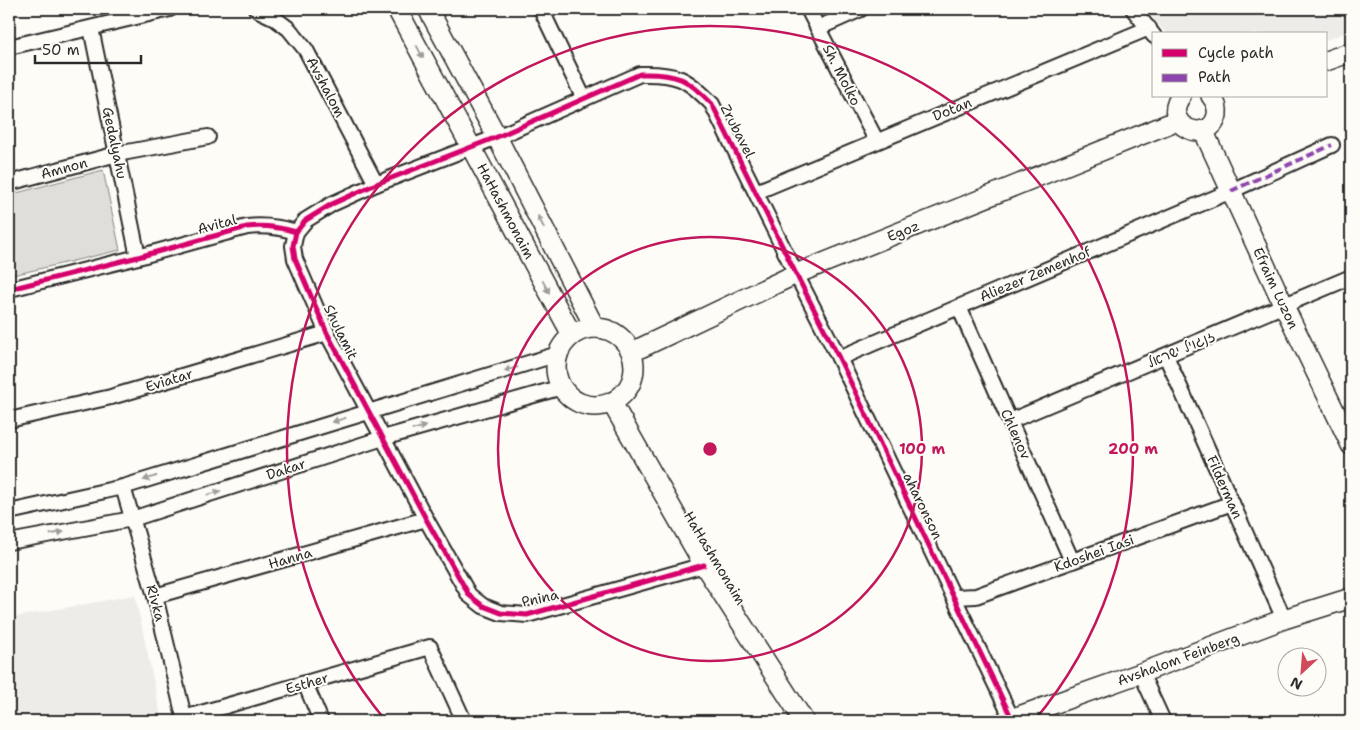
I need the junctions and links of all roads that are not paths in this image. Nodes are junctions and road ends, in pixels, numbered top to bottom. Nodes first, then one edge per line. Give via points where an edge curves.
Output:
1 (170, 9) edge
2 (256, 9) edge
3 (397, 9) edge
4 (428, 9) edge
5 (541, 9) edge
6 (808, 9) edge
7 (861, 9) edge
8 (1132, 9) edge
9 (91, 28) junction
10 (818, 28) junction
11 (1151, 32) edge
12 (9, 47) edge
13 (1351, 52) edge
14 (1328, 60) edge
15 (1180, 98) edge
16 (1220, 98) edge
17 (584, 99) junction
18 (1178, 120) junction
19 (1203, 130) junction
20 (208, 137) dead end
21 (498, 137) junction
22 (876, 140) junction
23 (1332, 145) dead end
24 (472, 147) junction
25 (117, 154) junction
26 (9, 183) edge
27 (376, 184) junction
28 (1231, 191) junction
29 (756, 192) junction
30 (296, 232) junction
31 (138, 257) junction
32 (796, 274) junction
33 (1351, 277) edge
34 (14, 288) dead end
35 (1284, 306) junction
36 (959, 307) junction
37 (595, 328) junction
38 (327, 333) junction
39 (572, 335) junction
40 (632, 352) junction
41 (558, 354) junction
42 (1166, 356) junction
43 (839, 358) junction
44 (562, 387) junction
45 (612, 403) junction
46 (369, 410) junction
47 (9, 420) edge
48 (1010, 421) junction
49 (384, 438) junction
50 (1351, 445) edge
51 (123, 487) junction
52 (1232, 503) junction
53 (9, 512) edge
54 (132, 519) junction
55 (426, 519) junction
56 (9, 542) edge
57 (1072, 561) junction
58 (704, 565) junction
59 (155, 596) junction
60 (955, 597) junction
61 (1351, 598) edge
62 (1284, 619) junction
63 (1141, 673) junction
64 (305, 683) junction
65 (185, 720) edge
66 (1010, 720) edge
67 (321, 721) edge
68 (464, 721) edge
69 (804, 721) edge
70 (1163, 721) edge

1 - 9 street
2 - 27 street, Avshalom via 273,16 290,29 306,50
3 -> 24 street, HaHashmonaim
4 - 21 street, HaHashmonaim
5 - 17 street
6 - 10 street, Sh. Molko
7 - 10 street
8 - 11 street
9 - 12 street
9 - 25 street, Gedalyahu
10 - 22 street, Sh. Molko
11 - 22 street, Dotan
13 - 14 street
15 - 18 street via 1176,108
16 - 19 street via 1214,121
17 - 21 street, Zrubavel
17 - 29 street, Zrubavel via 640,74 664,73 680,78 712,104
18 - 19 street via 1189,130
18 - 32 street, Egoz
19 - 28 street, Efraim Luzon
20 - 25 street, Amnon
21 - 24 street
37 -> 21 street, HaHashmonaim
22 - 29 street, Dotan
23 - 28 street, Aliezer Zemenhof
24 - 27 street
24 -> 39 street, HaHashmonaim
25 - 26 street, Amnon
25 - 31 street, Gedalyahu
27 - 30 street via 332,204 306,220
28 - 35 street, Efraim Luzon
28 - 36 street, Aliezer Zemenhof
29 - 32 street, Zrubavel
30 - 31 street, Avital via 262,225
30 - 38 street, Shulamit via 295,260
31 - 34 street, Avital
32 - 40 street, Egoz
32 - 43 street, aharonson
33 - 35 street, זנגויל ישראל
35 - 42 street, זנגויל ישראל
35 - 50 street, Efraim Luzon
36 - 43 street, Aliezer Zemenhof
36 - 48 street, Chlenov
37 - 39 street
37 - 40 street via 618,334
38 - 46 street, Shulamit
38 - 47 street, Eviatar via 111,397
39 - 41 street
40 - 45 street via 632,382
41 - 44 street via 556,371
41 -> 46 street
42 - 48 street, זנגויל ישראל
42 - 52 street, Filderman
43 - 60 street, aharonson
44 - 45 street via 569,396 584,404 601,406
49 -> 44 street, Dakar
45 - 58 street, HaHashmonaim
46 - 49 street, Shulamit
46 -> 51 street
48 - 57 street, Chlenov
54 -> 49 street, Dakar
49 - 55 street, Pnina
51 - 53 street
51 - 54 street, Rivka
52 - 57 street, Kdoshei Iasi
52 - 62 street, Filderman
56 -> 54 street, Dakar
54 - 59 street, Rivka
55 - 58 street, Pnina via 469,595 483,606 501,613 527,615
55 - 59 street, Hanna
57 - 60 street, Kdoshei Iasi via 976,596
58 - 69 street, HaHashmonaim
59 - 65 street, Rivka
60 - 66 street, aharonson
61 - 62 street, Avshalom Feinberg
62 - 63 street, Avshalom Feinberg
63 - 66 street, Avshalom Feinberg
63 - 70 street
64 - 65 street, Esther
64 - 67 street
64 - 68 street, Esther via 430,647

